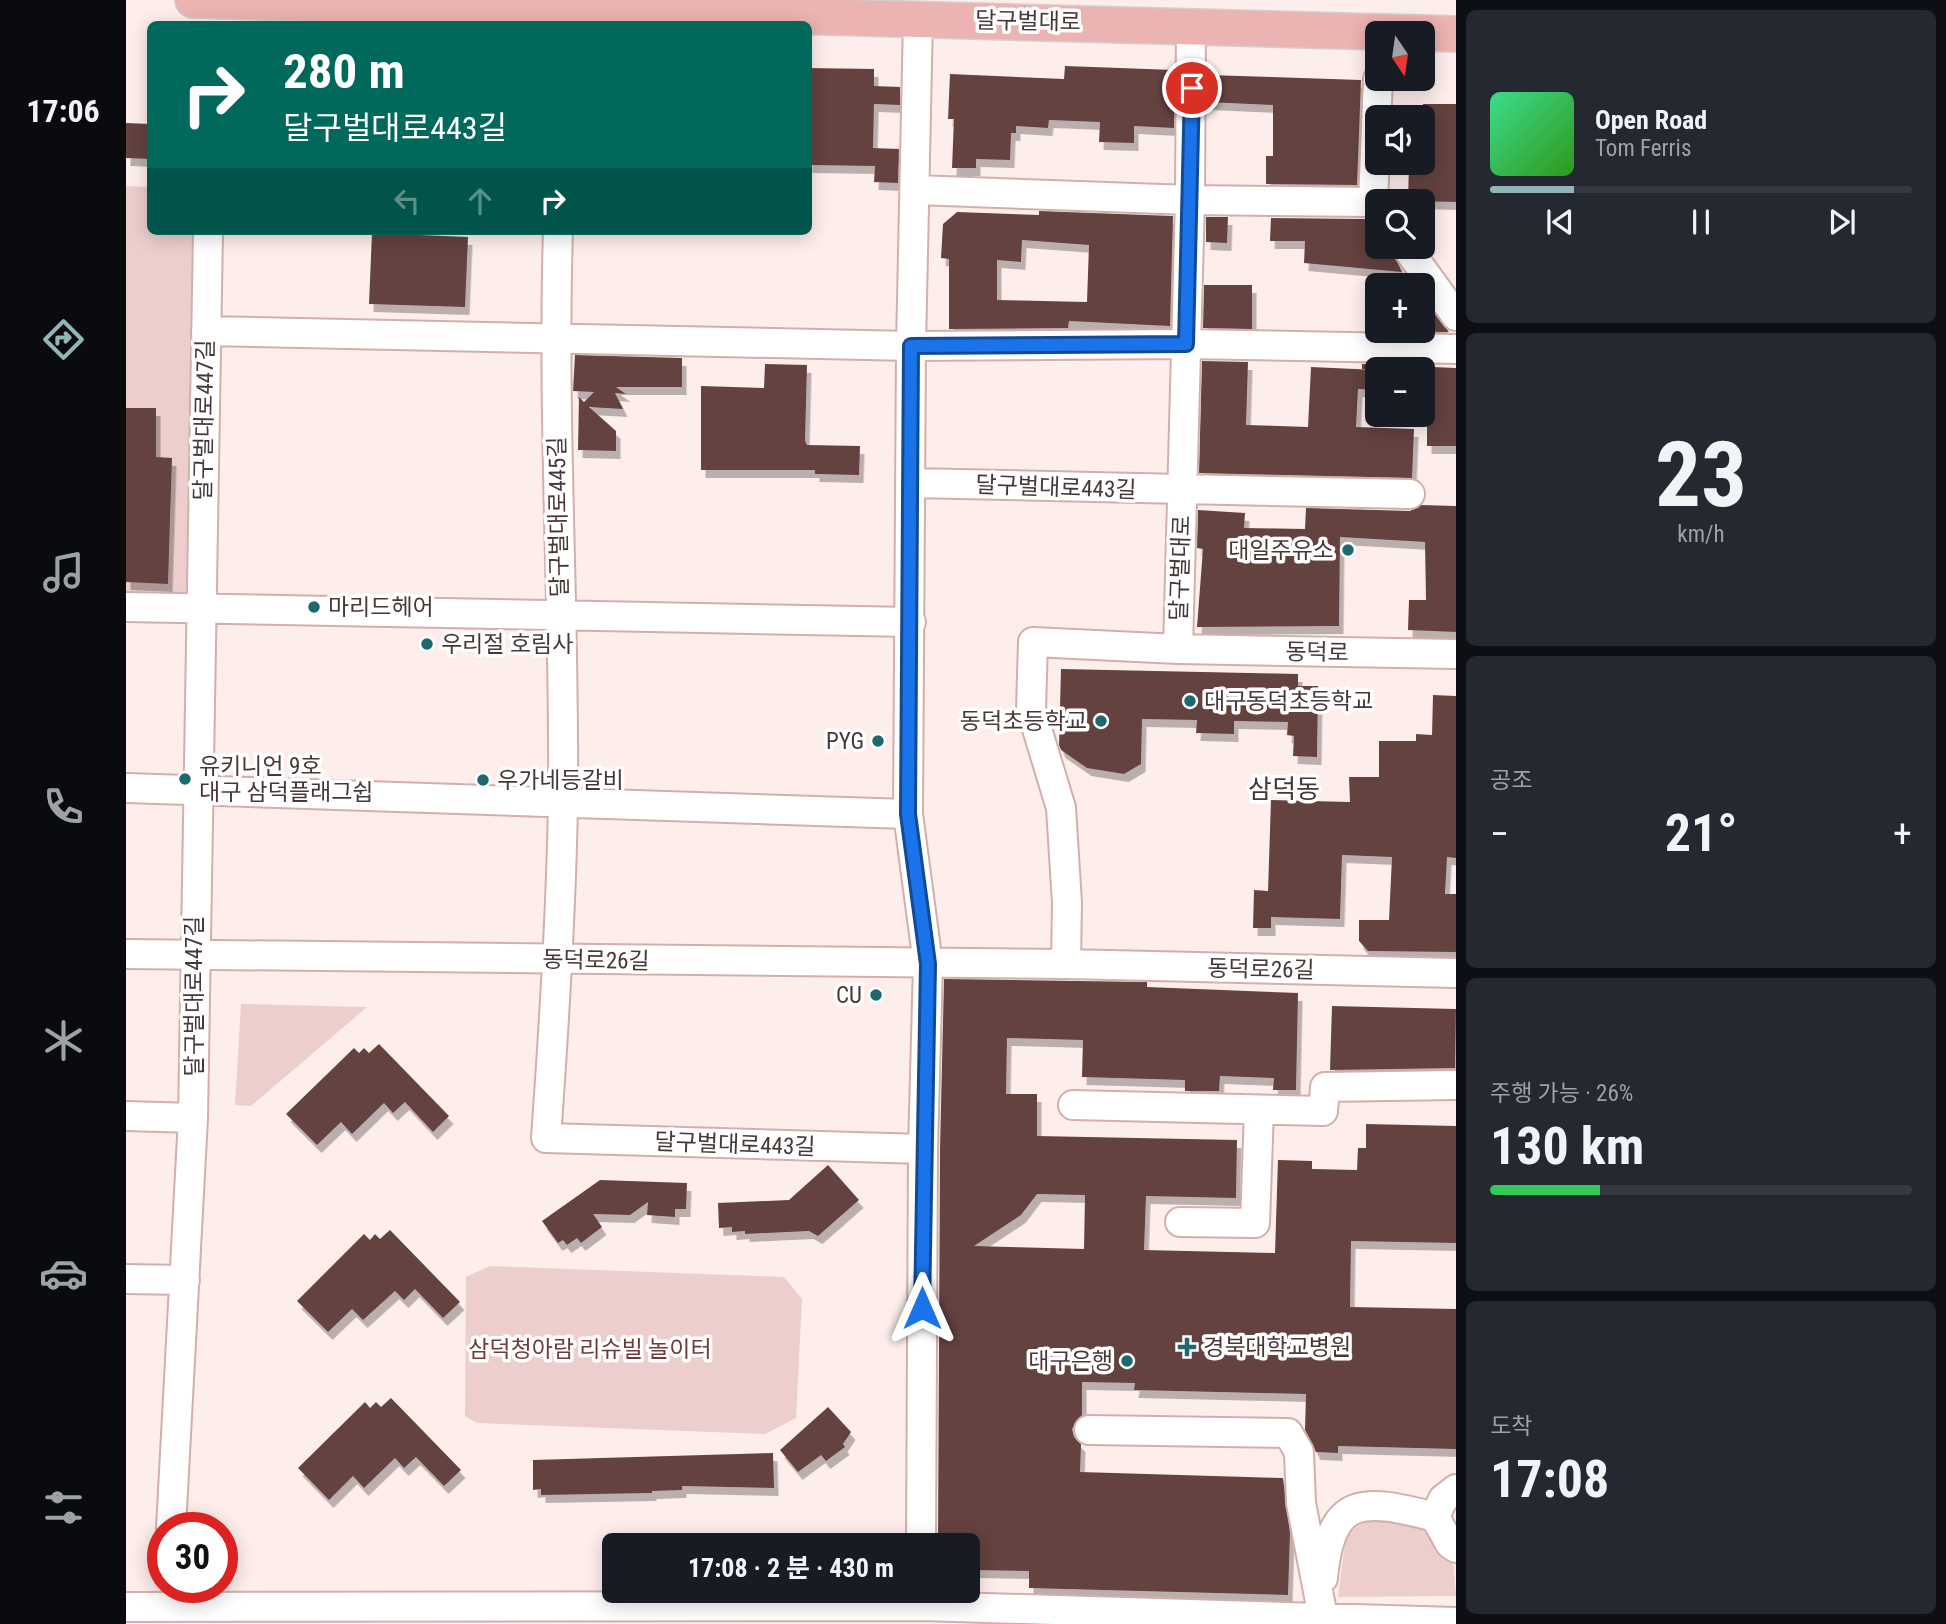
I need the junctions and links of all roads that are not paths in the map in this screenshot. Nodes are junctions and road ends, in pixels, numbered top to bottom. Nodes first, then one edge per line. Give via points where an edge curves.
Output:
1 (206, 9) edge
2 (564, 18) edge
3 (918, 19) junction
4 (1191, 25) junction
5 (1365, 32) edge
6 (1435, 34) edge
7 (1456, 34) edge
8 (1378, 91) edge
9 (1375, 189) edge
10 (916, 190) junction
11 (1190, 200) junction
12 (1365, 204) edge
13 (208, 235) edge
14 (558, 235) edge
15 (1415, 259) edge
16 (1456, 316) edge
17 (206, 331) junction
18 (554, 338) junction
19 (1186, 344) junction
20 (911, 346) junction
21 (1456, 349) edge
22 (912, 483) junction
23 (1182, 491) junction
24 (1410, 494) dead end
25 (126, 607) edge
26 (201, 609) junction
27 (559, 617) junction
28 (911, 622) junction
29 (1178, 649) junction
30 (1456, 654) edge
31 (126, 788) edge
32 (197, 791) junction
33 (563, 803) junction
34 (908, 814) junction
35 (126, 954) edge
36 (194, 956) junction
37 (558, 959) junction
38 (928, 964) junction
39 (1066, 964) junction
40 (1456, 973) edge
41 (1456, 1085) edge
42 (1073, 1105) dead end
43 (1259, 1110) junction
44 (126, 1116) edge
45 (193, 1118) junction
46 (547, 1138) joint
47 (923, 1149) junction
48 (1180, 1222) dead end
49 (126, 1279) edge
50 (185, 1280) junction
51 (1090, 1430) dead end
52 (1456, 1489) edge
53 (172, 1512) edge
54 (1435, 1517) junction
55 (921, 1533) edge
56 (1456, 1548) edge
57 (167, 1606) edge
58 (126, 1607) edge
59 (921, 1607) edge
60 (579, 1614) edge
61 (491, 1615) edge
62 (1334, 1618) junction
63 (1456, 1622) edge

1 - 2 main road, 달구벌대로
2 - 3 main road, 달구벌대로
3 - 4 main road, 달구벌대로
3 - 10 street
4 - 5 main road, 달구벌대로
4 - 11 street, 달구벌대로
6 - 7 main road, 달구벌대로
8 - 9 street
10 - 11 street
10 - 20 street
11 - 12 street
11 - 19 street, 달구벌대로
13 - 17 street, 달구벌대로447길
14 - 18 street, 달구벌대로445길
15 - 16 street
17 - 18 street
17 - 26 street, 달구벌대로447길
18 - 20 street
18 - 27 street, 달구벌대로445길
19 - 20 street
19 - 21 street
19 - 23 street, 달구벌대로
20 - 22 street
22 - 23 street, 달구벌대로443길
22 - 28 street
23 - 24 street, 달구벌대로443길
23 - 29 street, 달구벌대로
25 - 26 street
26 - 27 street
26 - 32 street, 달구벌대로447길
27 - 28 street
27 - 33 street, 달구벌대로445길
28 - 34 street
29 - 30 street, 동덕로
29 - 39 street, 동덕로 via 1033,642 1031,709 1061,808
31 - 32 street
32 - 33 street
32 - 36 street, 달구벌대로447길
33 - 34 street
33 - 37 street, 달구벌대로445길
34 - 38 street
35 - 36 street, 동덕로26길
36 - 37 street, 동덕로26길
36 - 45 street, 달구벌대로447길
37 - 38 street, 동덕로26길
37 - 46 street, 달구벌대로445길
38 - 39 street, 동덕로26길
38 - 47 street
39 - 40 street, 동덕로26길
41 - 43 street via 1325,1087 1323,1111
42 - 43 street
43 - 48 street via 1255,1223
44 - 45 street
45 - 50 street, 달구벌대로447길
46 - 47 street, 달구벌대로443길
47 - 55 street
49 - 50 street
50 - 53 street, 달구벌대로447길
51 - 62 street via 1288,1433 1299,1452 1301,1503
52 - 54 street via 1443,1499
54 - 56 street
54 - 62 street via 1373,1504 1344,1514 1332,1530 1323,1580
57 - 58 street
57 - 61 street
59 - 60 street
59 - 62 street
60 - 61 street
62 - 63 street

